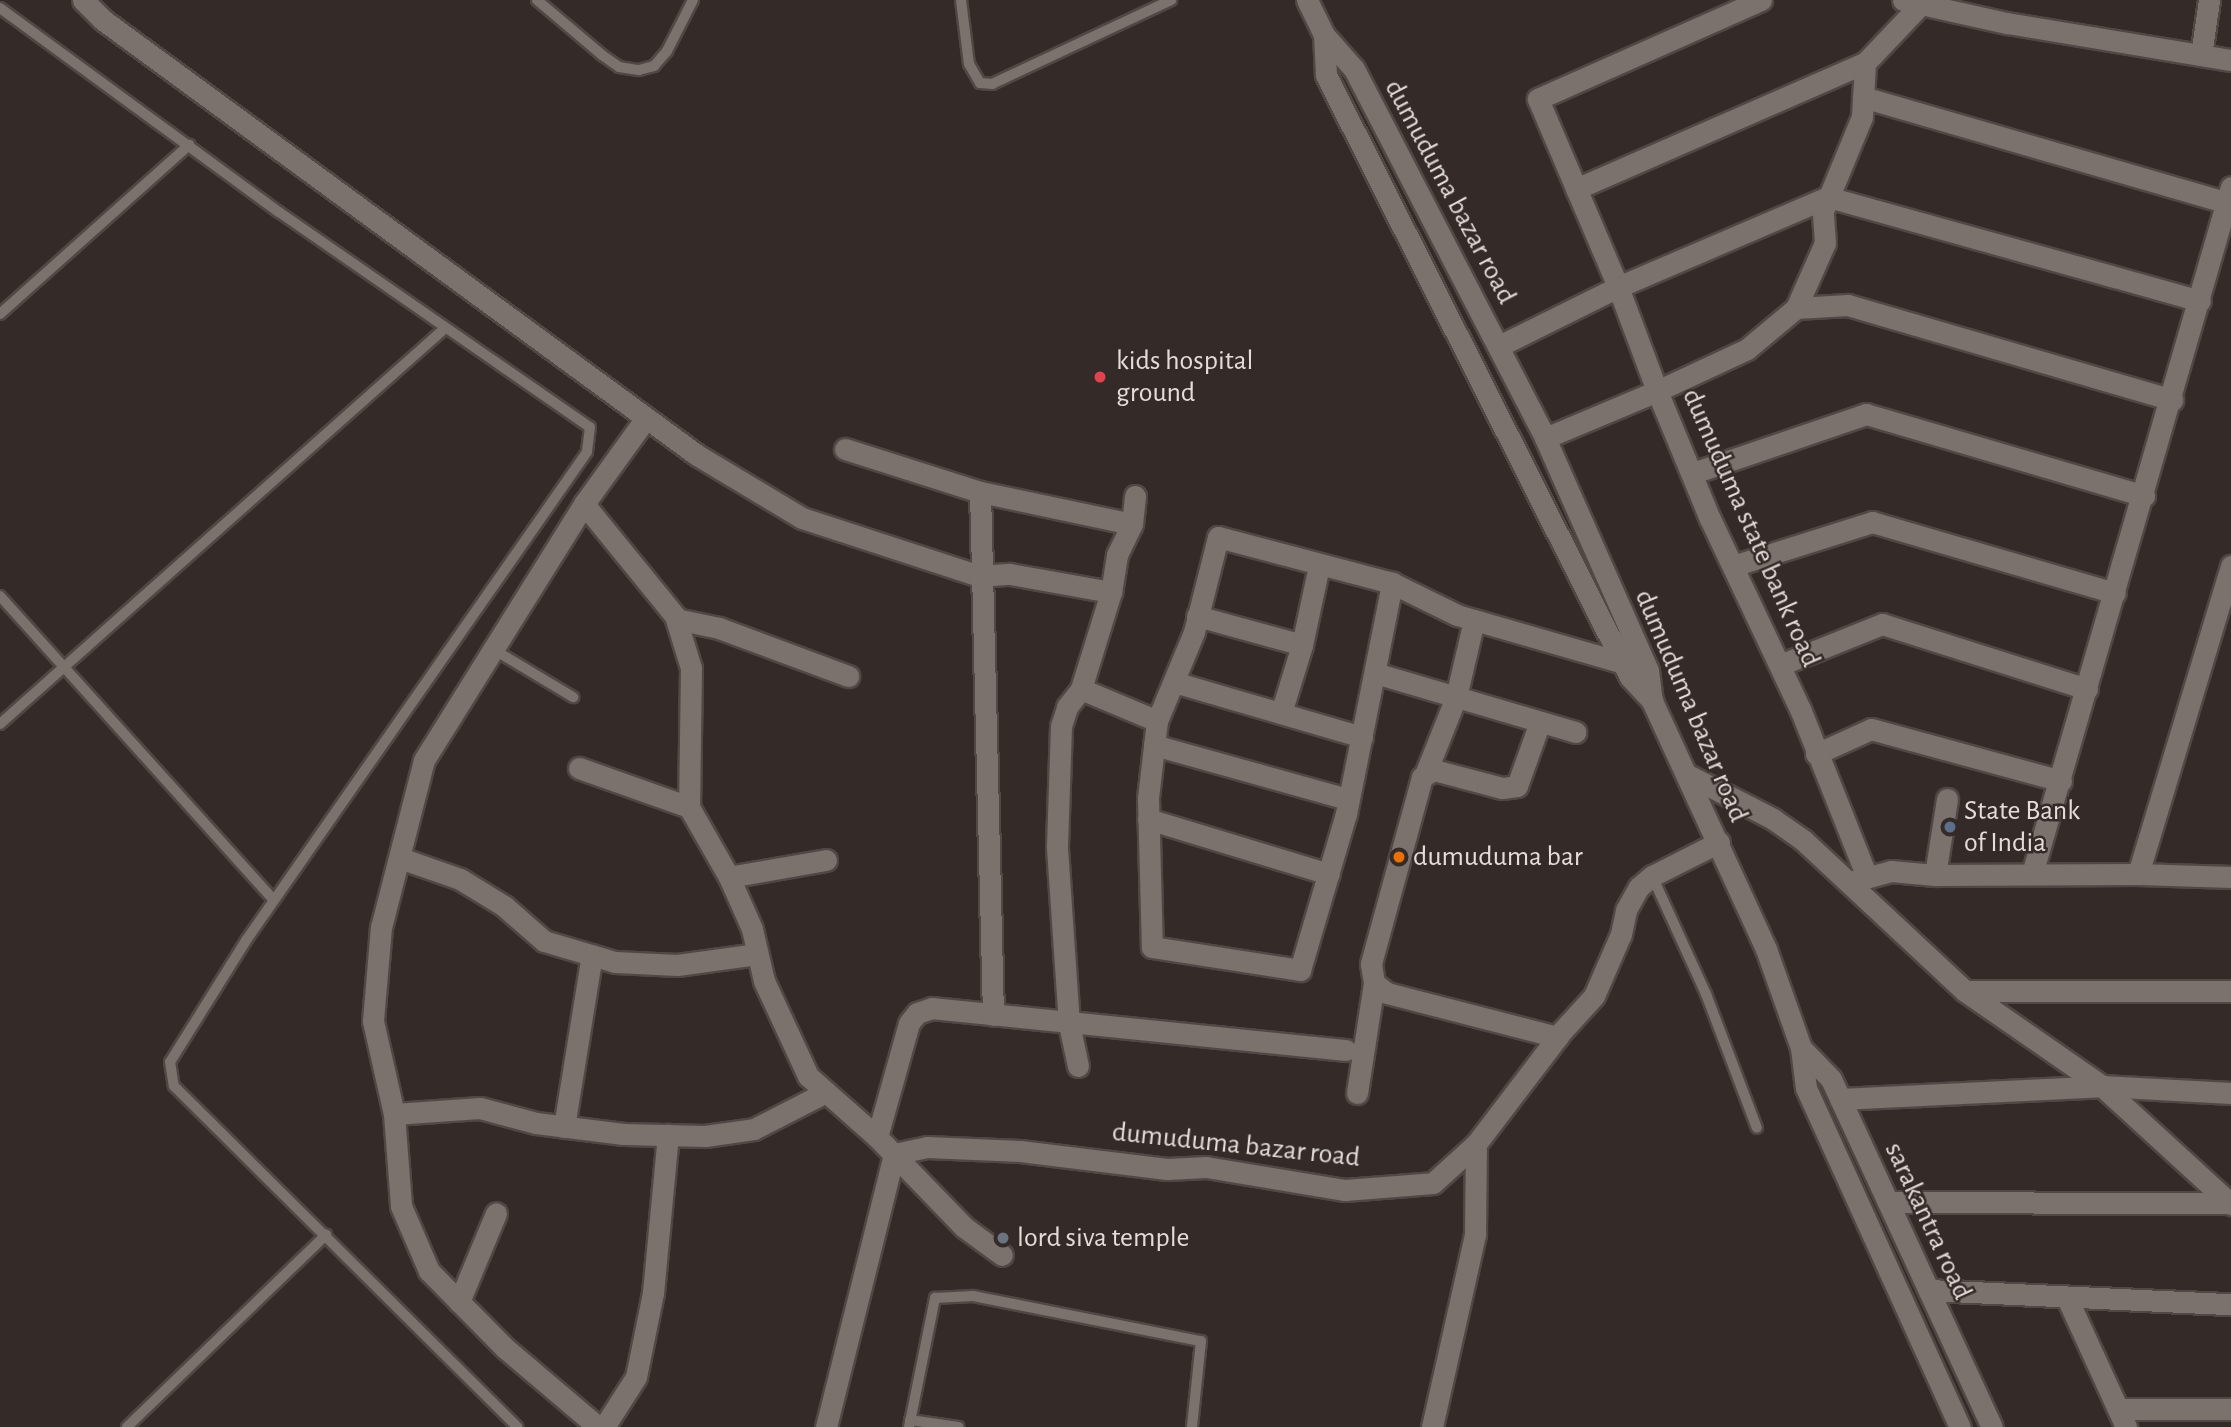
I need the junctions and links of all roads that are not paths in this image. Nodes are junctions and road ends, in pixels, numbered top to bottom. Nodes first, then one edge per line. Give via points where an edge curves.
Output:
1 (83, 0) edge
2 (537, 0) edge
3 (693, 0) edge
4 (961, 0) edge
5 (1171, 0) edge
6 (1307, 0) edge
7 (1762, 0) edge
8 (2209, 0) edge
9 (1912, 2) edge
10 (0, 9) edge
11 (1324, 35) junction
12 (2201, 55) junction
13 (2231, 60) edge
14 (1865, 63) junction
15 (1863, 96) junction
16 (189, 145) junction
17 (1576, 189) junction
18 (2229, 195) edge
19 (1828, 197) junction
20 (1618, 287) junction
21 (2200, 301) junction
22 (1796, 308) junction
23 (0, 314) edge
24 (444, 329) junction
25 (1499, 346) junction
26 (1657, 391) junction
27 (2172, 400) junction
28 (646, 418) junction
29 (1545, 438) junction
30 (845, 449) dead end
31 (1693, 473) junction
32 (980, 492) junction
33 (1135, 496) dead end
34 (2144, 496) junction
35 (584, 504) junction
36 (1132, 524) junction
37 (1736, 565) junction
38 (1319, 566) junction
39 (2231, 566) edge
40 (979, 576) junction
41 (1392, 583) junction
42 (1111, 592) junction
43 (2115, 593) junction
44 (0, 596) edge
45 (1198, 616) junction
46 (676, 619) junction
47 (1474, 620) junction
48 (1302, 645) junction
49 (491, 648) junction
50 (1623, 663) junction
51 (1780, 665) junction
52 (64, 667) junction
53 (1376, 673) junction
54 (848, 676) dead end
55 (1174, 682) junction
56 (1081, 689) junction
57 (2087, 689) junction
58 (573, 697) dead end
59 (1456, 697) junction
60 (1652, 701) junction
61 (1281, 713) junction
62 (1157, 721) junction
63 (1540, 722) junction
64 (0, 724) edge
65 (1575, 732) dead end
66 (1362, 737) junction
67 (1154, 745) junction
68 (1816, 754) junction
69 (579, 768) dead end
70 (1426, 772) junction
71 (1686, 774) junction
72 (2061, 781) junction
73 (1348, 799) junction
74 (1947, 799) dead end
75 (689, 807) junction
76 (1148, 818) junction
77 (1719, 842) junction
78 (400, 858) junction
79 (826, 860) dead end
80 (1329, 874) junction
81 (2032, 874) junction
82 (2138, 874) junction
83 (1935, 875) junction
84 (1652, 876) junction
85 (729, 877) junction
86 (2231, 877) edge
87 (1859, 879) junction
88 (274, 900) junction
89 (757, 954) junction
90 (592, 955) junction
91 (1374, 983) junction
92 (1965, 991) junction
93 (2231, 991) edge
94 (993, 1015) junction
95 (1069, 1024) junction
96 (1558, 1037) junction
97 (1801, 1048) junction
98 (1346, 1050) dead end
99 (1078, 1066) dead end
100 (2102, 1086) junction
101 (826, 1092) junction
102 (1357, 1093) dead end
103 (2231, 1093) edge
104 (1840, 1100) junction
105 (394, 1114) junction
106 (564, 1127) junction
107 (1757, 1128) dead end
108 (668, 1135) junction
109 (877, 1137) junction
110 (1476, 1144) junction
111 (894, 1154) junction
112 (1888, 1202) junction
113 (2231, 1203) edge
114 (496, 1213) dead end
115 (326, 1235) junction
116 (1002, 1255) dead end
117 (1928, 1290) junction
118 (2067, 1297) junction
119 (459, 1302) junction
120 (2231, 1304) edge
121 (2231, 1409) edge
122 (2122, 1418) edge
123 (909, 1423) edge
124 (127, 1427) edge
125 (517, 1427) edge
126 (598, 1427) edge
127 (604, 1427) edge
128 (826, 1427) edge
129 (959, 1427) edge
130 (1192, 1427) edge
131 (1432, 1427) edge
132 (1960, 1427) edge
133 (1992, 1427) edge

1 - 28 street via 103,20
2 - 3 lane via 619,67 639,70 654,65 667,51
4 - 5 lane via 969,64 980,83 992,84
6 - 11 street, dumuduma bazar road
7 - 17 street via 1538,99
8 - 12 street
9 - 12 street via 2007,23
9 - 14 street
10 - 16 lane
11 - 25 street, dumuduma bazar road via 1354,69
11 - 50 street via 1326,75
12 - 13 street
14 - 15 street, dumuduma state bank road
14 - 17 street
15 - 18 street
15 - 19 street, dumuduma state bank road via 1862,117
16 - 23 lane
16 - 24 lane
17 - 20 street
18 - 21 street
19 - 20 street
19 - 21 street
19 - 22 street, dumuduma state bank road via 1823,211 1825,243
20 - 25 street
20 - 26 street
21 - 27 street
22 - 26 street, dumuduma state bank road via 1747,349
22 - 27 street via 1849,305
24 - 52 lane
24 - 88 lane via 585,421 591,441
25 - 29 street, dumuduma bazar road
26 - 29 street
26 - 31 street, dumuduma state bank road
27 - 34 street
28 - 35 street
28 - 40 street via 697,455 802,518
29 - 60 street, dumuduma bazar road via 1648,670
30 - 32 street
31 - 34 street via 1866,414
31 - 37 street, dumuduma state bank road via 1710,519
32 - 36 street
32 - 40 street
33 - 36 street
34 - 43 street
35 - 46 street
35 - 49 street
36 - 42 street via 1117,555
37 - 43 street via 1872,522
37 - 51 street, dumuduma state bank road
38 - 41 street
38 - 45 street via 1218,537
38 - 48 street
39 - 82 street
40 - 42 street via 1010,574
40 - 94 street
41 - 47 street
41 - 53 street
42 - 56 street
43 - 57 street
44 - 52 lane
45 - 48 street
45 - 55 street
46 - 54 street via 719,628
46 - 75 street via 691,668
47 - 50 street
47 - 59 street
48 - 61 street
49 - 58 lane
49 - 78 street via 424,760
50 - 60 street
51 - 57 street via 1882,624
51 - 68 street, dumuduma state bank road
52 - 64 lane
52 - 88 lane
53 - 59 street
53 - 66 street
55 - 61 street
55 - 62 street
56 - 62 street
56 - 95 street via 1067,707 1061,739 1057,846
57 - 72 street
59 - 63 street
59 - 70 street
60 - 71 street, dumuduma bazar road
61 - 66 street
62 - 67 street
63 - 65 street
63 - 70 street via 1517,786 1502,788 1434,770
66 - 73 street
67 - 73 street
67 - 76 street
68 - 72 street via 1871,729
68 - 87 street, dumuduma state bank road
69 - 75 street
70 - 91 street via 1371,964
71 - 77 street, dumuduma bazar road
71 - 87 street via 1773,818
72 - 81 street
73 - 80 street
74 - 83 street
75 - 85 street
76 - 80 street
76 - 80 street via 1152,947 1300,970
77 - 84 street, dumuduma bazar road
77 - 97 street, sarakantra road via 1766,949
78 - 90 street via 460,879 504,906 544,941
78 - 105 street via 382,927 373,1021
79 - 85 street
81 - 82 street
81 - 83 street
82 - 86 street
83 - 87 street via 1891,871
84 - 96 street, dumuduma bazar road via 1626,910 1621,934 1594,996
84 - 107 lane via 1706,994
85 - 89 street via 752,929
87 - 92 street
88 - 115 lane via 185,1033 170,1062 170,1074 174,1086
89 - 90 street via 677,965 615,962
89 - 101 street via 764,981 808,1076
90 - 106 street
91 - 96 street via 1387,993
91 - 102 street
92 - 93 street
92 - 100 street
94 - 95 street
94 - 109 street via 932,1008 917,1013 909,1023
95 - 98 street
95 - 99 street
96 - 110 street, dumuduma bazar road
97 - 104 street, sarakantra road via 1831,1079
97 - 132 street, sarakantra road via 1806,1088
100 - 103 street
100 - 104 street
100 - 113 street
101 - 108 street via 754,1129
101 - 109 street
104 - 112 street, sarakantra road
105 - 106 street via 480,1108
105 - 119 street via 401,1206 429,1271
106 - 108 street
108 - 127 street via 653,1293 636,1377
109 - 111 street
110 - 111 street, dumuduma bazar road via 1433,1183 1345,1190 1234,1170 1167,1169 1020,1151 927,1147
110 - 131 street via 1475,1234
111 - 116 street via 964,1227
111 - 128 street
112 - 113 street
112 - 117 street, sarakantra road
114 - 119 street
115 - 124 lane
115 - 125 lane
117 - 118 street
117 - 133 street, sarakantra road
118 - 120 street
118 - 122 street
119 - 126 street
121 - 122 street
123 - 129 lane
123 - 130 lane via 935,1297 973,1296 1200,1341

